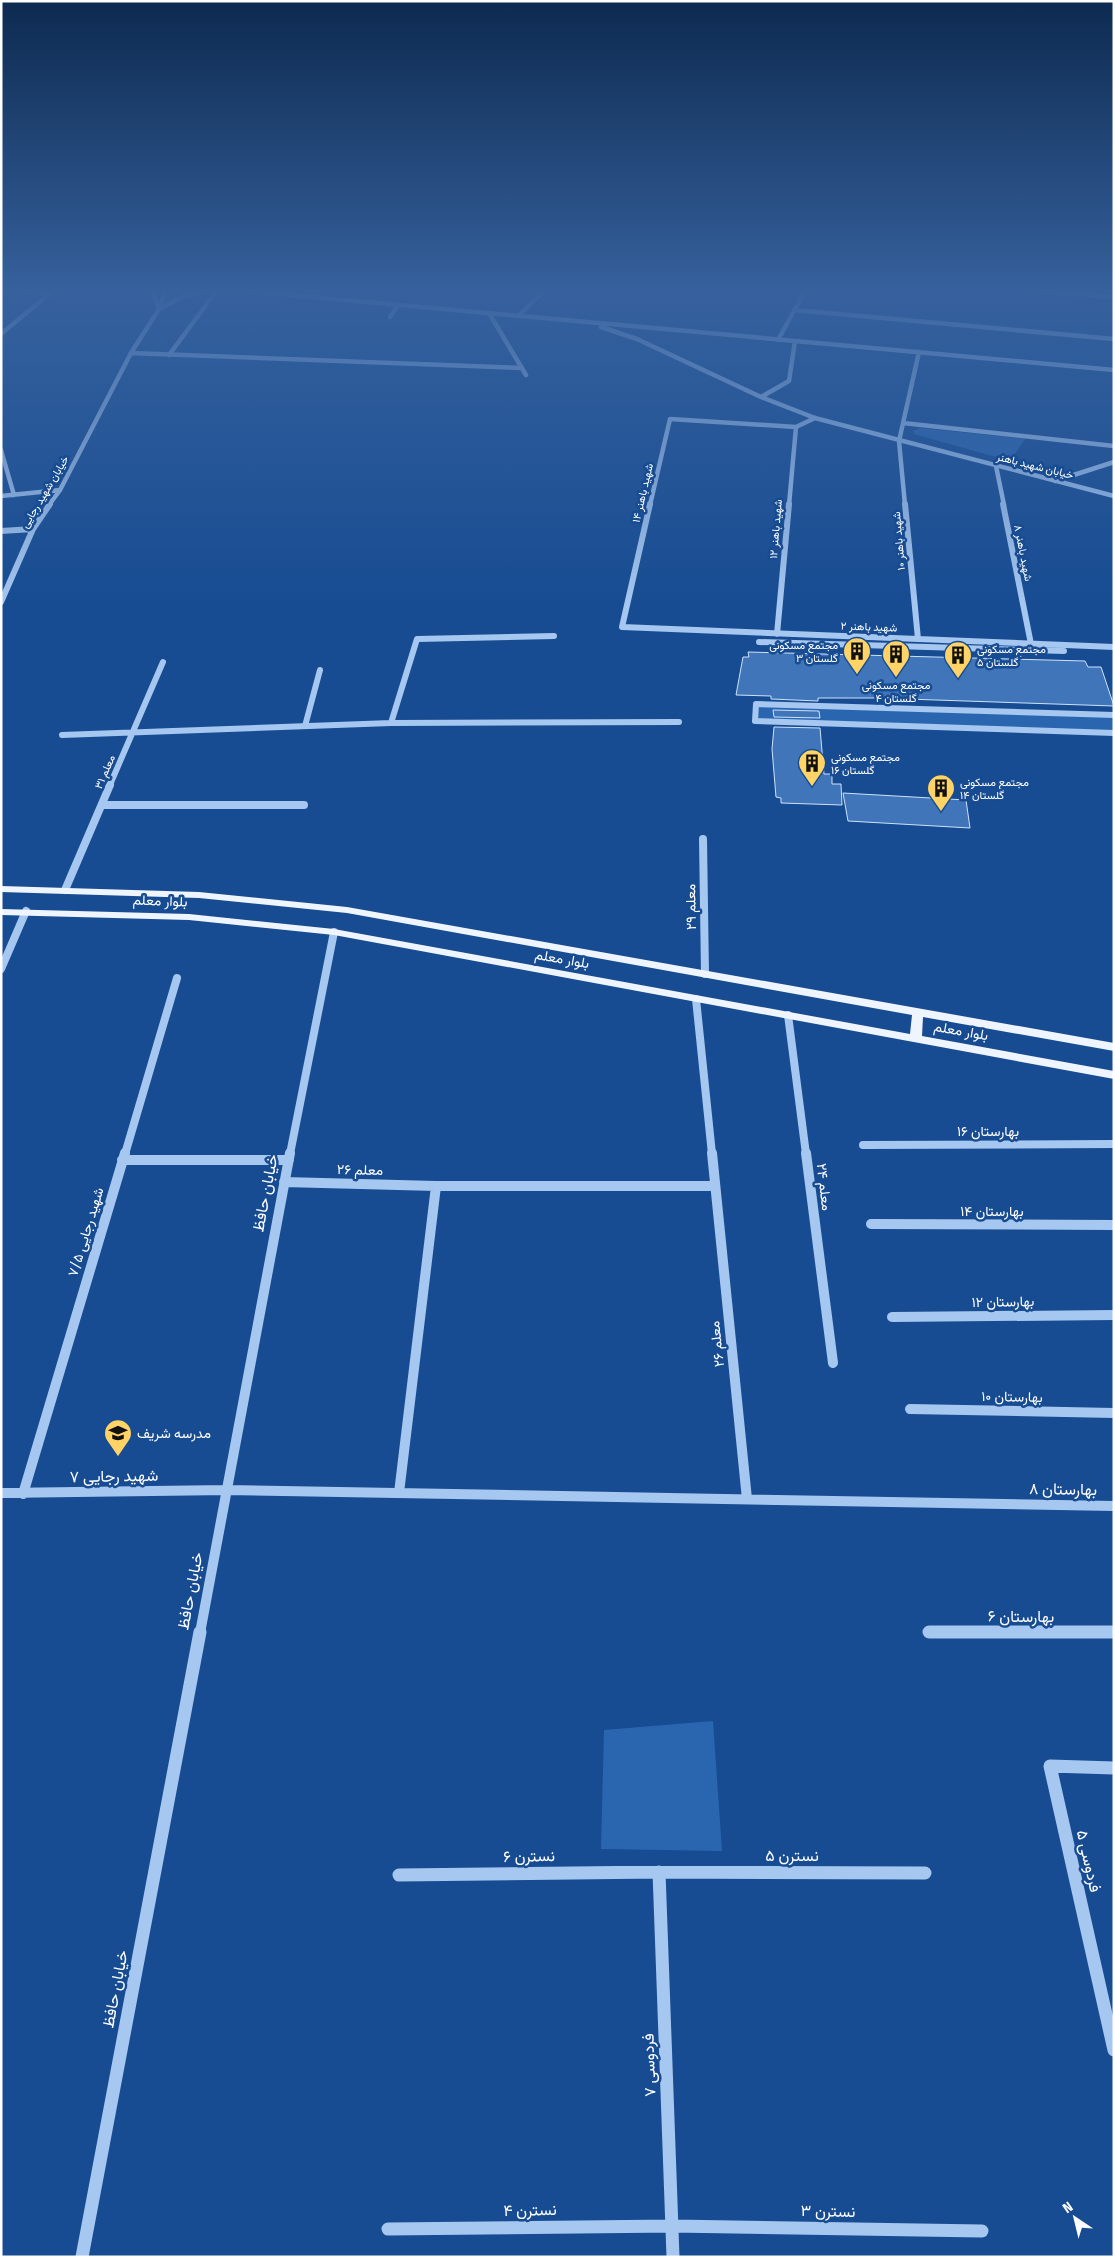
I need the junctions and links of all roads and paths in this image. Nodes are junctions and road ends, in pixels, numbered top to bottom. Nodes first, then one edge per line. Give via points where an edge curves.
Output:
1 (110, 394) edge
2 (755, 394) edge
3 (766, 394) edge
4 (909, 394) edge
5 (761, 397) junction
6 (816, 418) junction
7 (903, 423) junction
8 (796, 427) junction
9 (899, 441) junction
10 (1114, 446) edge
11 (1, 450) edge
12 (1114, 462) edge
13 (996, 466) junction
14 (1054, 481) junction
15 (60, 490) junction
16 (14, 494) junction
17 (1, 496) edge
18 (1114, 496) edge
19 (33, 529) junction
20 (1, 531) edge
21 (4, 593) edge
22 (1, 602) edge
23 (622, 627) joint
24 (777, 634) junction
25 (554, 636) dead end
26 (918, 639) junction
27 (759, 642) dead end
28 (1031, 644) junction
29 (1114, 647) edge
30 (1114, 653) edge
31 (163, 662) dead end
32 (320, 670) dead end
33 (1114, 715) edge
34 (679, 722) dead end
35 (391, 723) junction
36 (305, 726) junction
37 (133, 732) junction
38 (1114, 733) edge
39 (62, 735) dead end
40 (102, 805) junction
41 (304, 806) dead end
42 (703, 840) dead end
43 (1, 889) edge
44 (65, 890) junction
45 (26, 911) junction
46 (1, 912) edge
47 (334, 932) junction
48 (1, 969) edge
49 (705, 974) junction
50 (177, 978) dead end
51 (696, 999) junction
52 (918, 1012) junction
53 (788, 1015) junction
54 (916, 1038) junction
55 (1114, 1047) edge
56 (1114, 1075) edge
57 (1114, 1144) edge
58 (863, 1145) dead end
59 (122, 1160) junction
60 (288, 1160) junction
61 (284, 1182) junction
62 (436, 1186) junction
63 (715, 1186) junction
64 (870, 1224) dead end
65 (1114, 1225) edge
66 (1114, 1315) edge
67 (892, 1317) dead end
68 (834, 1363) dead end
69 (910, 1409) dead end
70 (1114, 1413) edge
71 (227, 1490) junction
72 (1, 1492) edge
73 (399, 1493) junction
74 (23, 1494) junction
75 (747, 1500) junction
76 (1114, 1506) edge
77 (929, 1632) dead end
78 (1114, 1632) edge
79 (1050, 1766) joint
80 (1114, 1768) edge
81 (659, 1872) junction
82 (925, 1873) dead end
83 (399, 1875) dead end
84 (1114, 2050) edge
85 (672, 2226) junction
86 (388, 2229) dead end
87 (982, 2231) dead end
88 (82, 2257) edge
89 (673, 2257) edge

1 - 15 street, خیابان شهید رجایی
2 - 5 street, خیابان شهید باهنر
3 - 5 street
4 - 7 street, شهید باهنر ۱۰
5 - 6 street, خیابان شهید باهنر
6 - 8 street, شهید باهنر ۱۴
6 - 9 street, خیابان شهید باهنر
7 - 9 street, شهید باهنر ۱۰
7 - 10 street
8 - 23 street, شهید باهنر ۱۴ via 670,419
8 - 24 street, شهید باهنر ۱۲
9 - 13 street, خیابان شهید باهنر
9 - 26 street, شهید باهنر ۱۰
11 - 16 street
12 - 14 street
13 - 14 street, خیابان شهید باهنر
13 - 28 street, شهید باهنر ۸
14 - 18 street, خیابان شهید باهنر
15 - 16 street
15 - 19 street, خیابان شهید رجایی
16 - 17 street
19 - 20 street
19 - 21 street, خیابان شهید رجایی
21 - 22 street, خیابان شهید رجایی
23 - 24 street, شهید باهنر ۲
24 - 26 street, شهید باهنر ۲
25 - 35 street via 416,639
26 - 28 street, شهید باهنر ۲
27 - 30 street
28 - 29 street, شهید باهنر ۲
31 - 37 street, معلم ۳۱
32 - 36 street
33 - 38 street via 756,704 754,721
34 - 35 street
35 - 36 street
36 - 37 street
37 - 39 street
37 - 40 street, معلم ۳۱
40 - 41 street
40 - 44 street, معلم ۳۱
42 - 49 street, معلم ۲۹
43 - 44 main road, بلوار معلم
44 - 49 main road, بلوار معلم via 199,895 346,910
45 - 46 main road, بلوار معلم
45 - 47 main road, بلوار معلم via 189,917
45 - 48 street
47 - 51 main road, بلوار معلم
47 - 60 street, خیابان حافظ
49 - 52 main road, بلوار معلم
50 - 59 street, شهید رجایی ۷/۵
51 - 53 main road, بلوار معلم
51 - 63 street, معلم ۲۶
52 - 54 main road
52 - 55 main road, بلوار معلم
53 - 54 main road, بلوار معلم
53 - 68 street, معلم ۲۴
54 - 56 main road, بلوار معلم
57 - 58 street, بهارستان ۱۶
59 - 60 street
59 - 74 street, شهید رجایی ۷/۵
60 - 61 street, خیابان حافظ
61 - 62 street, معلم ۲۶
61 - 71 street, خیابان حافظ
62 - 63 street, معلم ۲۶
62 - 73 street
63 - 75 street, معلم ۲۶
64 - 65 street, بهارستان ۱۴
66 - 67 street, بهارستان ۱۲
69 - 70 street, بهارستان ۱۰
71 - 73 street, شهید رجایی ۷
71 - 74 street, شهید رجایی ۷
71 - 88 street, خیابان حافظ
72 - 74 street, شهید رجایی ۷
73 - 75 street, شهید رجایی ۷
75 - 76 street, بهارستان ۸
77 - 78 street, بهارستان ۶
79 - 80 street
79 - 84 street, فردوسی ۵
81 - 82 street, نسترن ۵
81 - 83 street, نسترن ۶
81 - 85 street, فردوسی ۷
85 - 86 street, نسترن ۴
85 - 87 street, نسترن ۳
85 - 89 street, فردوسی ۷

